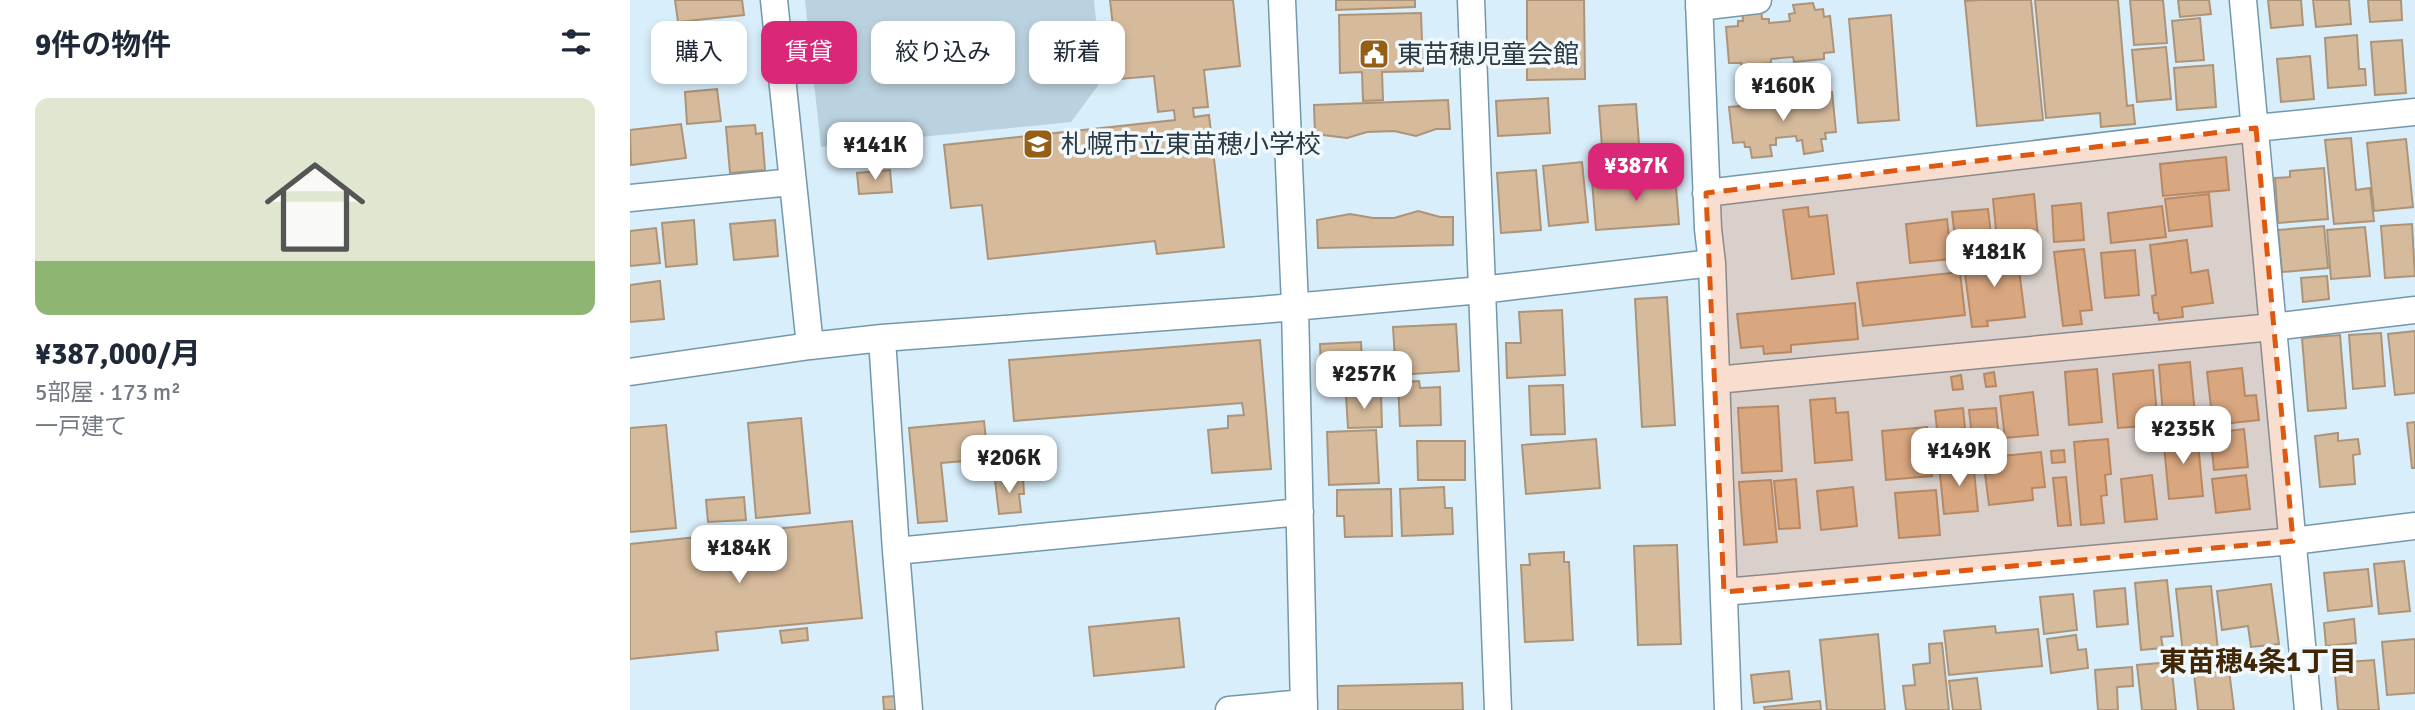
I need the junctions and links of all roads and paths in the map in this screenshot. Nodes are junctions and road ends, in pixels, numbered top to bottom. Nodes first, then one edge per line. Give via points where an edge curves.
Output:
1 (774, 0) edge
2 (1282, 0) edge
3 (1471, 0) edge
4 (1758, 0) edge
5 (2243, 0) edge
6 (1699, 3) edge
7 (2415, 112) edge
8 (2256, 128) junction
9 (792, 182) junction
10 (1706, 193) junction
11 (630, 198) edge
12 (1712, 263) junction
13 (1481, 290) junction
14 (1295, 306) junction
15 (2415, 310) edge
16 (2273, 327) junction
17 (882, 338) junction
18 (810, 346) junction
19 (630, 372) edge
20 (1716, 380) junction
21 (1300, 512) junction
22 (2415, 526) edge
23 (2293, 541) junction
24 (896, 551) junction
25 (1724, 593) junction
26 (1304, 707) edge
27 (909, 710) edge
28 (1229, 710) edge
29 (1498, 710) edge
30 (1728, 710) edge
31 (2308, 710) edge

1 - 9 street
2 - 14 street
3 - 13 street
4 - 6 street
5 - 8 street
6 - 10 street
7 - 8 street
8 - 10 street
8 - 16 street
9 - 11 street
9 - 18 street
10 - 12 street
12 - 13 street
12 - 20 street
13 - 14 street
13 - 29 street
14 - 17 street
14 - 21 street
15 - 16 street
16 - 20 street
16 - 23 street
17 - 18 street
17 - 24 street
18 - 19 street
20 - 25 street
21 - 24 street
21 - 26 street
22 - 23 street
23 - 25 street
23 - 31 street
24 - 27 street
25 - 30 street
26 - 28 street

